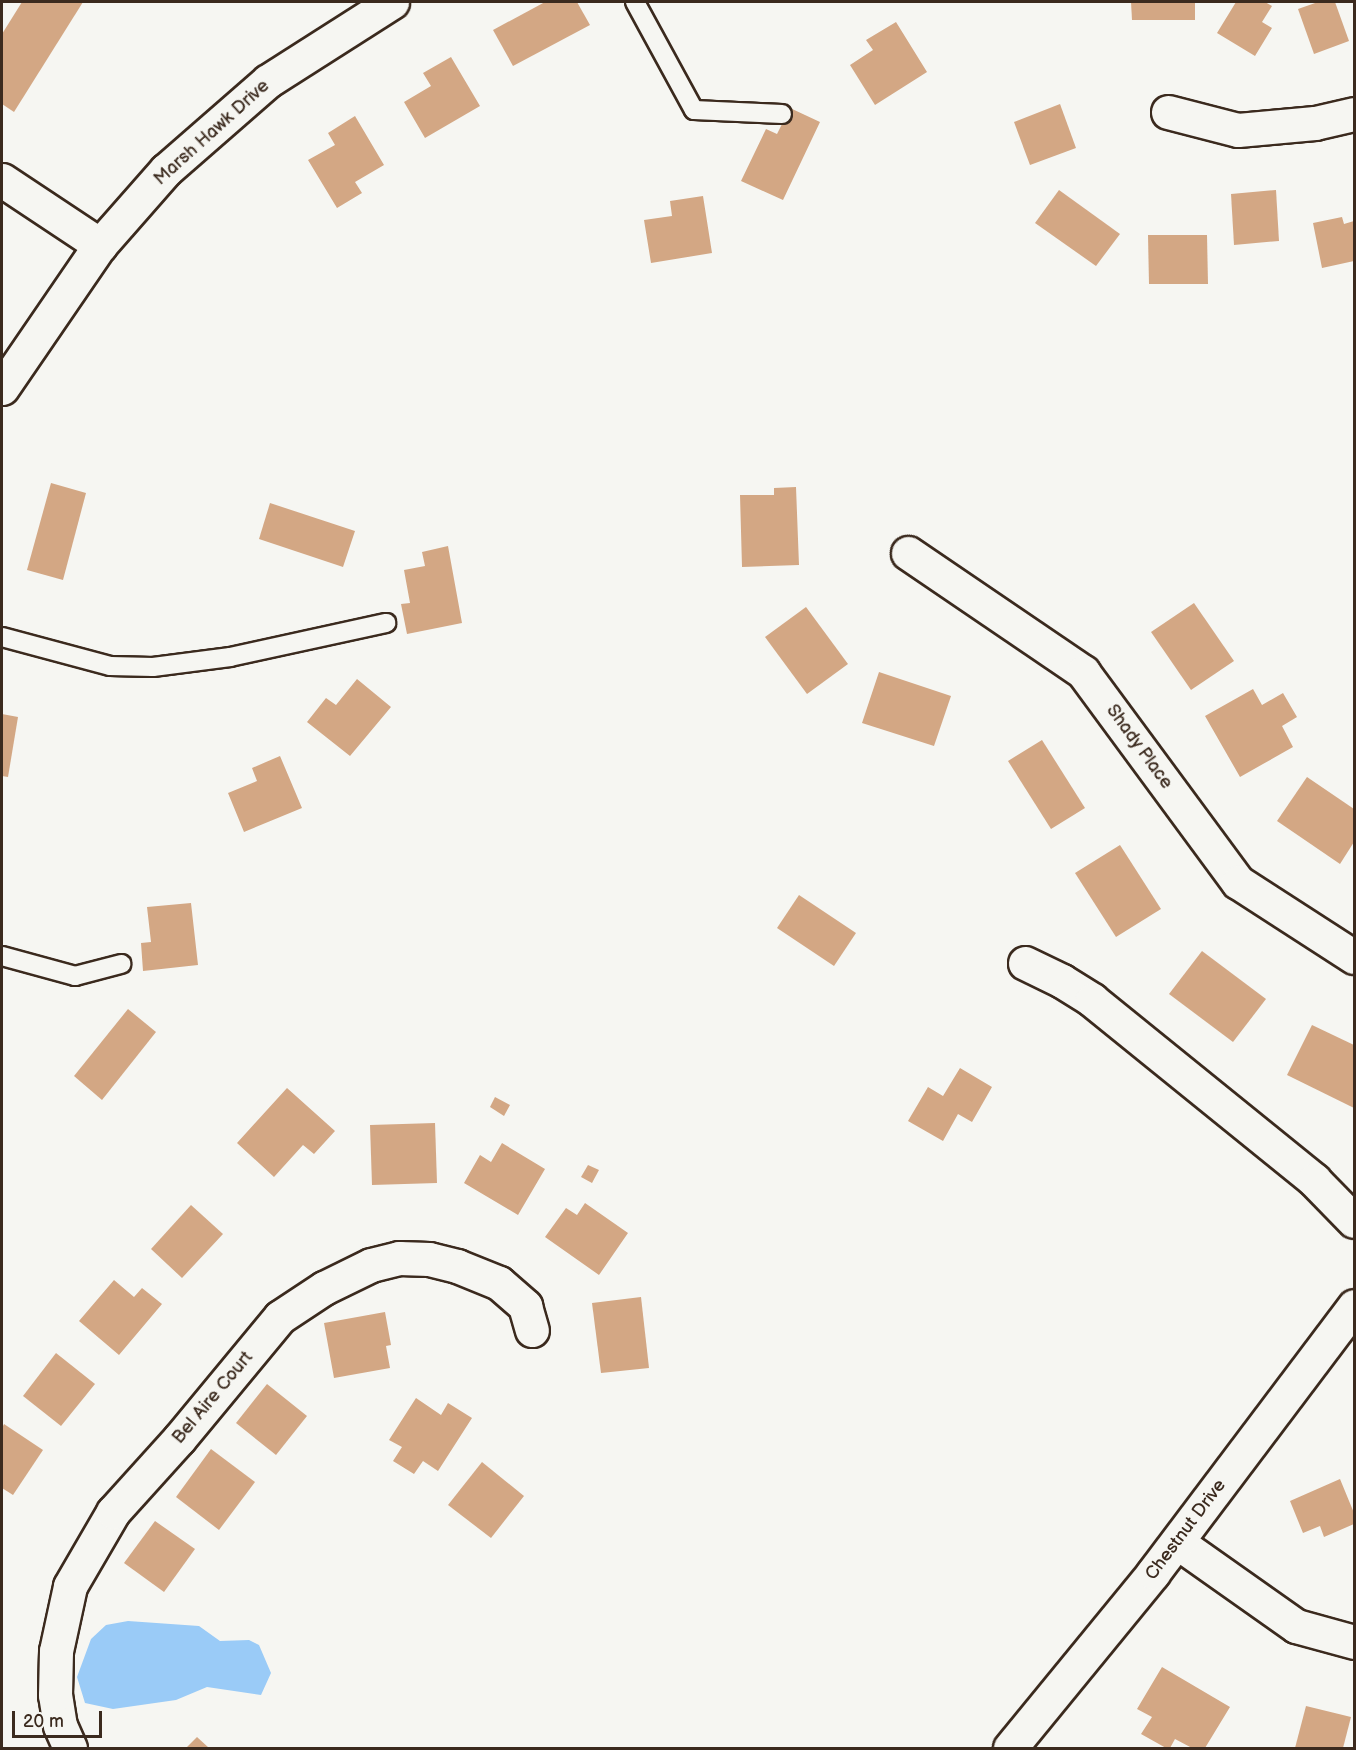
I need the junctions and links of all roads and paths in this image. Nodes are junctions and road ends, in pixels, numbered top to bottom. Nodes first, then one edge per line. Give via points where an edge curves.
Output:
1 (392, 2) edge
2 (635, 2) edge
3 (1168, 112) dead end
4 (782, 114) dead end
5 (1354, 114) edge
6 (2, 180) edge
7 (100, 245) junction
8 (2, 388) edge
9 (908, 553) dead end
10 (386, 623) dead end
11 (2, 637) edge
12 (2, 956) edge
13 (1354, 957) edge
14 (1025, 963) dead end
15 (121, 964) dead end
16 (1354, 1221) edge
17 (1354, 1306) edge
18 (532, 1330) dead end
19 (1177, 1542) junction
20 (1354, 1642) edge
21 (70, 1749) edge
22 (1010, 1749) edge

1 - 7 street, Marsh Hawk Drive via 268,81 166,170
2 - 4 lane via 694,110
3 - 5 street via 1238,130 1315,123
6 - 7 street
7 - 8 street, Marsh Hawk Drive
9 - 13 street, Shady Place via 1083,672 1238,882
10 - 11 lane via 230,657 153,667 110,666
12 - 15 lane via 75,976
14 - 16 street via 1062,981 1134,1033 1314,1179
17 - 19 street, Chestnut Drive
18 - 21 street, Bel Aire Court via 525,1306 499,1283 429,1258 399,1258 372,1265 324,1288 280,1317 113,1512 70,1586 56,1651 55,1695 60,1726
19 - 20 street via 1296,1626
19 - 22 street, Chestnut Drive

